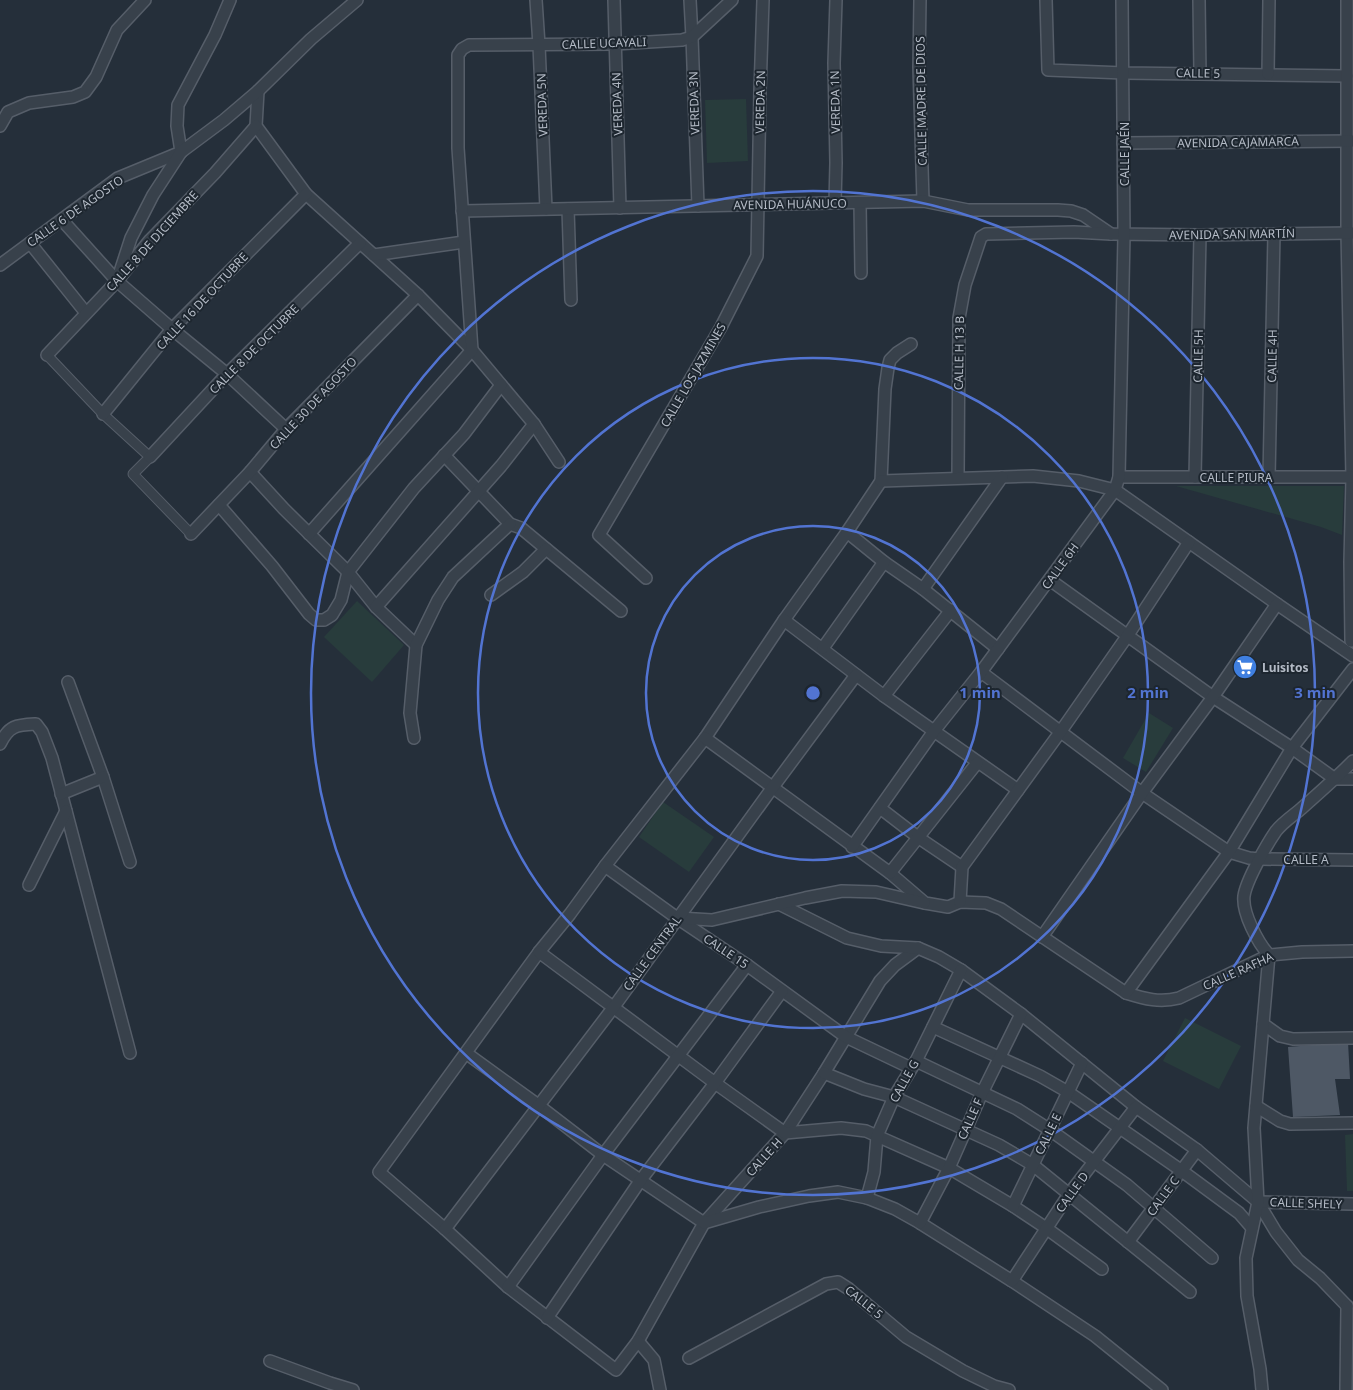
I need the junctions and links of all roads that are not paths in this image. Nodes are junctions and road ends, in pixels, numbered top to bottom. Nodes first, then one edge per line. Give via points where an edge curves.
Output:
1 (145, 0) edge
2 (230, 0) edge
3 (357, 0) edge
4 (536, 0) edge
5 (614, 0) edge
6 (690, 0) edge
7 (732, 0) edge
8 (763, 0) edge
9 (836, 0) edge
10 (920, 0) edge
11 (1046, 0) edge
12 (1122, 0) edge
13 (1199, 0) edge
14 (1270, 0) edge
15 (1347, 0) edge
16 (692, 37) junction
17 (615, 44) junction
18 (539, 45) junction
19 (1124, 73) junction
20 (1200, 73) junction
21 (1268, 74) junction
22 (1347, 76) junction
23 (258, 91) junction
24 (0, 126) edge
25 (256, 126) junction
26 (1350, 141) edge
27 (1124, 143) junction
28 (181, 152) junction
29 (306, 194) junction
30 (923, 201) junction
31 (835, 203) junction
32 (860, 203) junction
33 (759, 205) junction
34 (698, 206) junction
35 (620, 208) junction
36 (546, 209) junction
37 (568, 209) junction
38 (462, 211) junction
39 (62, 220) junction
40 (1350, 232) edge
41 (986, 234) joint
42 (1112, 234) junction
43 (1124, 234) junction
44 (1274, 234) junction
45 (1200, 235) junction
46 (464, 242) junction
47 (30, 243) junction
48 (360, 243) junction
49 (374, 256) junction
50 (0, 265) edge
51 (862, 273) dead end
52 (117, 280) junction
53 (418, 295) junction
54 (571, 300) dead end
55 (86, 313) junction
56 (172, 329) junction
57 (911, 344) dead end
58 (472, 350) junction
59 (47, 355) joint
60 (227, 374) junction
61 (501, 385) junction
62 (104, 414) junction
63 (534, 424) junction
64 (286, 429) junction
65 (444, 455) junction
66 (150, 457) junction
67 (559, 462) dead end
68 (250, 472) junction
69 (1002, 477) junction
70 (1119, 477) junction
71 (1195, 477) junction
72 (1269, 477) junction
73 (1352, 477) edge
74 (958, 478) junction
75 (881, 480) junction
76 (1115, 490) junction
77 (478, 492) junction
78 (219, 505) junction
79 (510, 524) junction
80 (847, 532) junction
81 (191, 534) joint
82 (309, 534) junction
83 (1189, 542) junction
84 (546, 549) junction
85 (884, 562) junction
86 (1352, 562) edge
87 (348, 572) junction
88 (646, 578) dead end
89 (1050, 580) junction
90 (923, 589) junction
91 (491, 595) dead end
92 (1277, 604) junction
93 (376, 607) junction
94 (951, 610) junction
95 (621, 611) dead end
96 (784, 620) junction
97 (1128, 635) junction
98 (1331, 641) junction
99 (1352, 641) edge
100 (416, 645) junction
101 (823, 648) junction
102 (998, 649) junction
103 (1353, 656) edge
104 (1353, 669) edge
105 (981, 672) junction
106 (856, 675) junction
107 (68, 682) dead end
108 (884, 696) junction
109 (1213, 697) junction
110 (934, 731) junction
111 (1061, 731) junction
112 (414, 738) dead end
113 (705, 738) junction
114 (0, 744) edge
115 (1292, 748) junction
116 (1353, 761) edge
117 (978, 763) junction
118 (103, 777) junction
119 (1334, 779) junction
120 (1353, 779) edge
121 (773, 787) junction
122 (1018, 790) junction
123 (1142, 793) junction
124 (61, 794) junction
125 (880, 808) junction
126 (66, 811) junction
127 (919, 838) junction
128 (852, 847) junction
129 (1229, 852) junction
130 (1260, 859) junction
131 (1353, 860) edge
132 (130, 862) dead end
133 (605, 866) junction
134 (962, 867) junction
135 (890, 874) junction
136 (29, 885) dead end
137 (960, 902) junction
138 (925, 903) junction
139 (780, 904) junction
140 (678, 918) junction
141 (1042, 937) junction
142 (918, 948) junction
143 (1353, 951) edge
144 (539, 952) junction
145 (1269, 955) junction
146 (747, 965) junction
147 (961, 970) junction
148 (782, 991) junction
149 (1126, 993) junction
150 (613, 1008) junction
151 (1021, 1014) junction
152 (1263, 1024) junction
153 (933, 1027) junction
154 (846, 1036) junction
155 (1353, 1038) edge
156 (130, 1053) dead end
157 (466, 1053) junction
158 (679, 1056) junction
159 (999, 1058) junction
160 (1082, 1062) junction
161 (914, 1064) junction
162 (824, 1073) junction
163 (715, 1083) junction
164 (1068, 1092) junction
165 (982, 1093) junction
166 (894, 1097) junction
167 (538, 1105) junction
168 (1136, 1106) junction
169 (1256, 1106) junction
170 (1353, 1123) edge
171 (1120, 1128) junction
172 (966, 1130) junction
173 (1050, 1130) junction
174 (785, 1132) junction
175 (877, 1136) junction
176 (1197, 1150) junction
177 (603, 1155) junction
178 (1094, 1161) junction
179 (1033, 1165) junction
180 (949, 1168) junction
181 (1182, 1171) junction
182 (640, 1181) junction
183 (1069, 1194) junction
184 (867, 1198) junction
185 (1258, 1202) junction
186 (1353, 1204) edge
187 (1013, 1206) junction
188 (1154, 1209) junction
189 (704, 1223) junction
190 (920, 1223) junction
191 (1046, 1228) junction
192 (1252, 1228) junction
193 (445, 1230) junction
194 (1128, 1242) junction
195 (1212, 1258) dead end
196 (1102, 1269) dead end
197 (1012, 1281) junction
198 (508, 1287) junction
199 (1190, 1292) dead end
200 (1350, 1306) edge
201 (547, 1318) junction
202 (638, 1341) junction
203 (689, 1358) dead end
204 (270, 1361) dead end
205 (329, 1387) edge
206 (353, 1390) edge
207 (660, 1390) edge
208 (1009, 1390) edge
209 (1162, 1390) edge
210 (1262, 1390) edge
211 (1346, 1390) edge

1 - 24 street via 117,30 96,77 85,92 73,97 29,103 8,112
2 - 28 street via 178,106
3 - 23 street
4 - 18 street, VEREDA 5N
5 - 17 street, VEREDA 4N
6 - 16 street, VEREDA 3N
7 - 16 street
8 - 33 street, VEREDA 2N
9 - 31 street, VEREDA 1N
10 - 30 street, CALLE MADRE DE DIOS
11 - 19 street, CALLE 5 via 1048,70
12 - 19 street, CALLE JAÉN
13 - 20 street
14 - 21 street
15 - 22 street
16 - 17 street, CALLE UCAYALI
16 - 34 street, VEREDA 3N
17 - 18 street, CALLE UCAYALI
17 - 35 street, VEREDA 4N
18 - 36 street, VEREDA 5N
18 - 38 street, CALLE UCAYALI via 469,45 458,55
19 - 20 street, CALLE 5
19 - 27 street, CALLE JAÉN
20 - 21 street, CALLE 5
21 - 22 street, CALLE 5
22 - 26 street
23 - 25 street
23 - 28 street
25 - 29 street
25 - 52 street, CALLE 8 DE DICIEMBRE
26 - 27 street, AVENIDA CAJAMARCA
26 - 40 street
27 - 43 street, CALLE JAÉN
28 - 39 street, CALLE 6 DE AGOSTO via 118,178
28 - 52 street via 153,195 131,238
29 - 48 street
29 - 56 street, CALLE 16 DE OCTUBRE
30 - 32 street, AVENIDA HUÁNUCO
30 - 42 street, AVENIDA HUÁNUCO via 968,210 1071,211
31 - 32 street, AVENIDA HUÁNUCO
31 - 33 street, AVENIDA HUÁNUCO
32 - 51 street
33 - 34 street, AVENIDA HUÁNUCO
33 - 88 street, CALLE LOS JAZMINES via 757,256 721,326 599,536
34 - 35 street, AVENIDA HUÁNUCO
35 - 37 street, AVENIDA HUÁNUCO
36 - 37 street, AVENIDA HUÁNUCO
36 - 38 street, AVENIDA HUÁNUCO
37 - 54 street
38 - 46 street
39 - 47 street, CALLE 6 DE AGOSTO
39 - 52 street
40 - 44 street, AVENIDA SAN MARTÍN
40 - 73 street
41 - 42 street, AVENIDA SAN MARTÍN
41 - 74 street, CALLE H 13 B via 981,236 965,285 959,318
42 - 43 street, AVENIDA SAN MARTÍN
43 - 45 street, AVENIDA SAN MARTÍN
43 - 70 street, CALLE 6H
44 - 45 street, AVENIDA SAN MARTÍN
44 - 72 street, CALLE 4H
45 - 71 street, CALLE 5H
46 - 49 street
46 - 58 street
47 - 50 street, CALLE 6 DE AGOSTO
47 - 55 street
48 - 49 street
48 - 60 street, CALLE 8 DE OCTUBRE
49 - 53 street
52 - 55 street, CALLE 8 DE DICIEMBRE
52 - 56 street
53 - 58 street
53 - 64 street, CALLE 30 DE AGOSTO
55 - 59 street, CALLE 8 DE DICIEMBRE
56 - 60 street
56 - 62 street, CALLE 16 DE OCTUBRE
57 - 75 street via 890,360 888,368
58 - 61 street
58 - 82 street
59 - 62 street
60 - 64 street
60 - 66 street, CALLE 8 DE OCTUBRE
61 - 63 street
61 - 65 street
62 - 66 street
63 - 67 street
63 - 77 street
64 - 68 street, CALLE 30 DE AGOSTO
65 - 77 street
65 - 87 street
66 - 81 street via 133,474
68 - 78 street, CALLE 30 DE AGOSTO
68 - 82 street
69 - 74 street
69 - 76 street via 1033,476 1079,481
69 - 90 street
70 - 71 street, CALLE PIURA
70 - 76 street, CALLE 6H
71 - 72 street, CALLE PIURA
72 - 73 street, CALLE PIURA
73 - 86 street
74 - 75 street
75 - 80 street
76 - 83 street
76 - 89 street, CALLE 6H
77 - 79 street
77 - 93 street
78 - 81 street, CALLE 30 DE AGOSTO
78 - 87 street via 316,620 332,615 341,600
79 - 84 street
79 - 100 street via 453,577
80 - 85 street
80 - 96 street
82 - 87 street
83 - 92 street
83 - 97 street
84 - 91 street via 523,572
84 - 95 street
85 - 90 street
85 - 101 street
86 - 99 street
87 - 93 street
89 - 97 street
89 - 102 street, CALLE 6H
90 - 94 street
92 - 98 street
92 - 109 street
93 - 100 street
94 - 102 street
94 - 108 street
96 - 101 street
96 - 113 street
97 - 109 street
97 - 111 street
98 - 99 street
98 - 103 street
100 - 112 street via 410,713
101 - 106 street
102 - 105 street, CALLE 6H
104 - 115 street
105 - 110 street, CALLE 6H
105 - 111 street, CALLE A
106 - 108 street
106 - 121 street, CALLE CENTRAL
107 - 118 street
108 - 110 street
109 - 115 street
109 - 123 street
110 - 117 street
110 - 125 street, CALLE 6H
111 - 122 street
111 - 123 street, CALLE A
113 - 121 street
113 - 133 street
114 - 124 street via 12,727 36,724 52,758
115 - 119 street
115 - 129 street
116 - 119 street
117 - 122 street
117 - 127 street
118 - 124 street
118 - 132 street
119 - 120 street
119 - 130 street via 1277,830
121 - 128 street
121 - 140 street, CALLE CENTRAL
122 - 134 street
123 - 129 street, CALLE A
123 - 141 street
124 - 126 street
125 - 127 street
125 - 128 street, CALLE 6H
126 - 136 street
126 - 156 street
127 - 134 street
127 - 135 street
128 - 135 street
129 - 130 street, CALLE A
129 - 149 street
130 - 131 street, CALLE A
130 - 145 street via 1247,884 1244,898 1254,934
133 - 140 street, CALLE 15
133 - 144 street
134 - 137 street
135 - 138 street
137 - 138 street, CALLE RAFHA via 948,907
137 - 141 street, CALLE RAFHA via 986,903 1002,909
138 - 139 street, CALLE RAFHA via 876,892 842,891
139 - 140 street, CALLE RAFHA via 712,920
139 - 142 street via 847,938 881,946
140 - 146 street, CALLE 15
140 - 150 street, CALLE CENTRAL
141 - 149 street, CALLE RAFHA
142 - 147 street
142 - 154 street, CALLE H via 880,981
143 - 145 street, CALLE RAFHA
144 - 150 street
144 - 157 street
145 - 149 street, CALLE RAFHA via 1170,1001 1150,1000
145 - 152 street
146 - 148 street, CALLE 15
146 - 158 street
147 - 151 street
147 - 153 street, CALLE G
148 - 154 street, CALLE 15
148 - 163 street
150 - 158 street
150 - 167 street, CALLE CENTRAL
151 - 159 street, CALLE F
151 - 160 street
152 - 155 street via 1280,1036 1293,1039
152 - 169 street
153 - 159 street
153 - 161 street, CALLE G
154 - 161 street, CALLE 15
154 - 162 street, CALLE H
157 - 167 street
157 - 193 street via 378,1172
158 - 163 street
158 - 177 street
159 - 164 street
159 - 165 street, CALLE F
160 - 164 street, CALLE E
160 - 168 street
161 - 165 street, CALLE 15
161 - 166 street, CALLE G
162 - 166 street
162 - 174 street, CALLE H
163 - 174 street
163 - 182 street
164 - 171 street
164 - 173 street, CALLE E
165 - 172 street, CALLE F
165 - 173 street, CALLE 15 via 1017,1109
166 - 172 street
166 - 175 street, CALLE G
167 - 177 street
167 - 193 street, CALLE CENTRAL
168 - 171 street, CALLE D
168 - 176 street
169 - 170 street via 1290,1124
169 - 185 street
171 - 178 street, CALLE D
171 - 181 street
172 - 179 street
172 - 180 street, CALLE F
173 - 178 street, CALLE 15
173 - 179 street, CALLE E
174 - 175 street via 842,1128
174 - 189 street, CALLE H
175 - 180 street
175 - 184 street, CALLE G via 874,1172
176 - 181 street, CALLE C
176 - 185 street
177 - 182 street
177 - 198 street
178 - 183 street, CALLE D
178 - 188 street, CALLE 15
179 - 183 street
179 - 187 street, CALLE E
180 - 187 street
180 - 190 street, CALLE F
181 - 188 street, CALLE C
181 - 192 street via 1239,1214
182 - 189 street
182 - 201 street
183 - 191 street, CALLE D
183 - 194 street
184 - 189 street via 838,1192 809,1196
184 - 190 street
185 - 186 street, CALLE SHELY
185 - 192 street
185 - 200 street via 1298,1260
187 - 191 street
188 - 194 street, CALLE C
188 - 195 street, CALLE 15
189 - 202 street, CALLE H
190 - 197 street
191 - 196 street
191 - 197 street, CALLE D
192 - 210 street via 1246,1258 1247,1296
193 - 198 street
194 - 199 street
197 - 209 street via 1095,1336
198 - 201 street
200 - 211 street
201 - 202 street, CALLE H via 616,1370
202 - 207 street via 654,1360
203 - 208 street, CALLE 5 via 826,1284 838,1282 906,1337 963,1371
204 - 205 street
205 - 206 street

